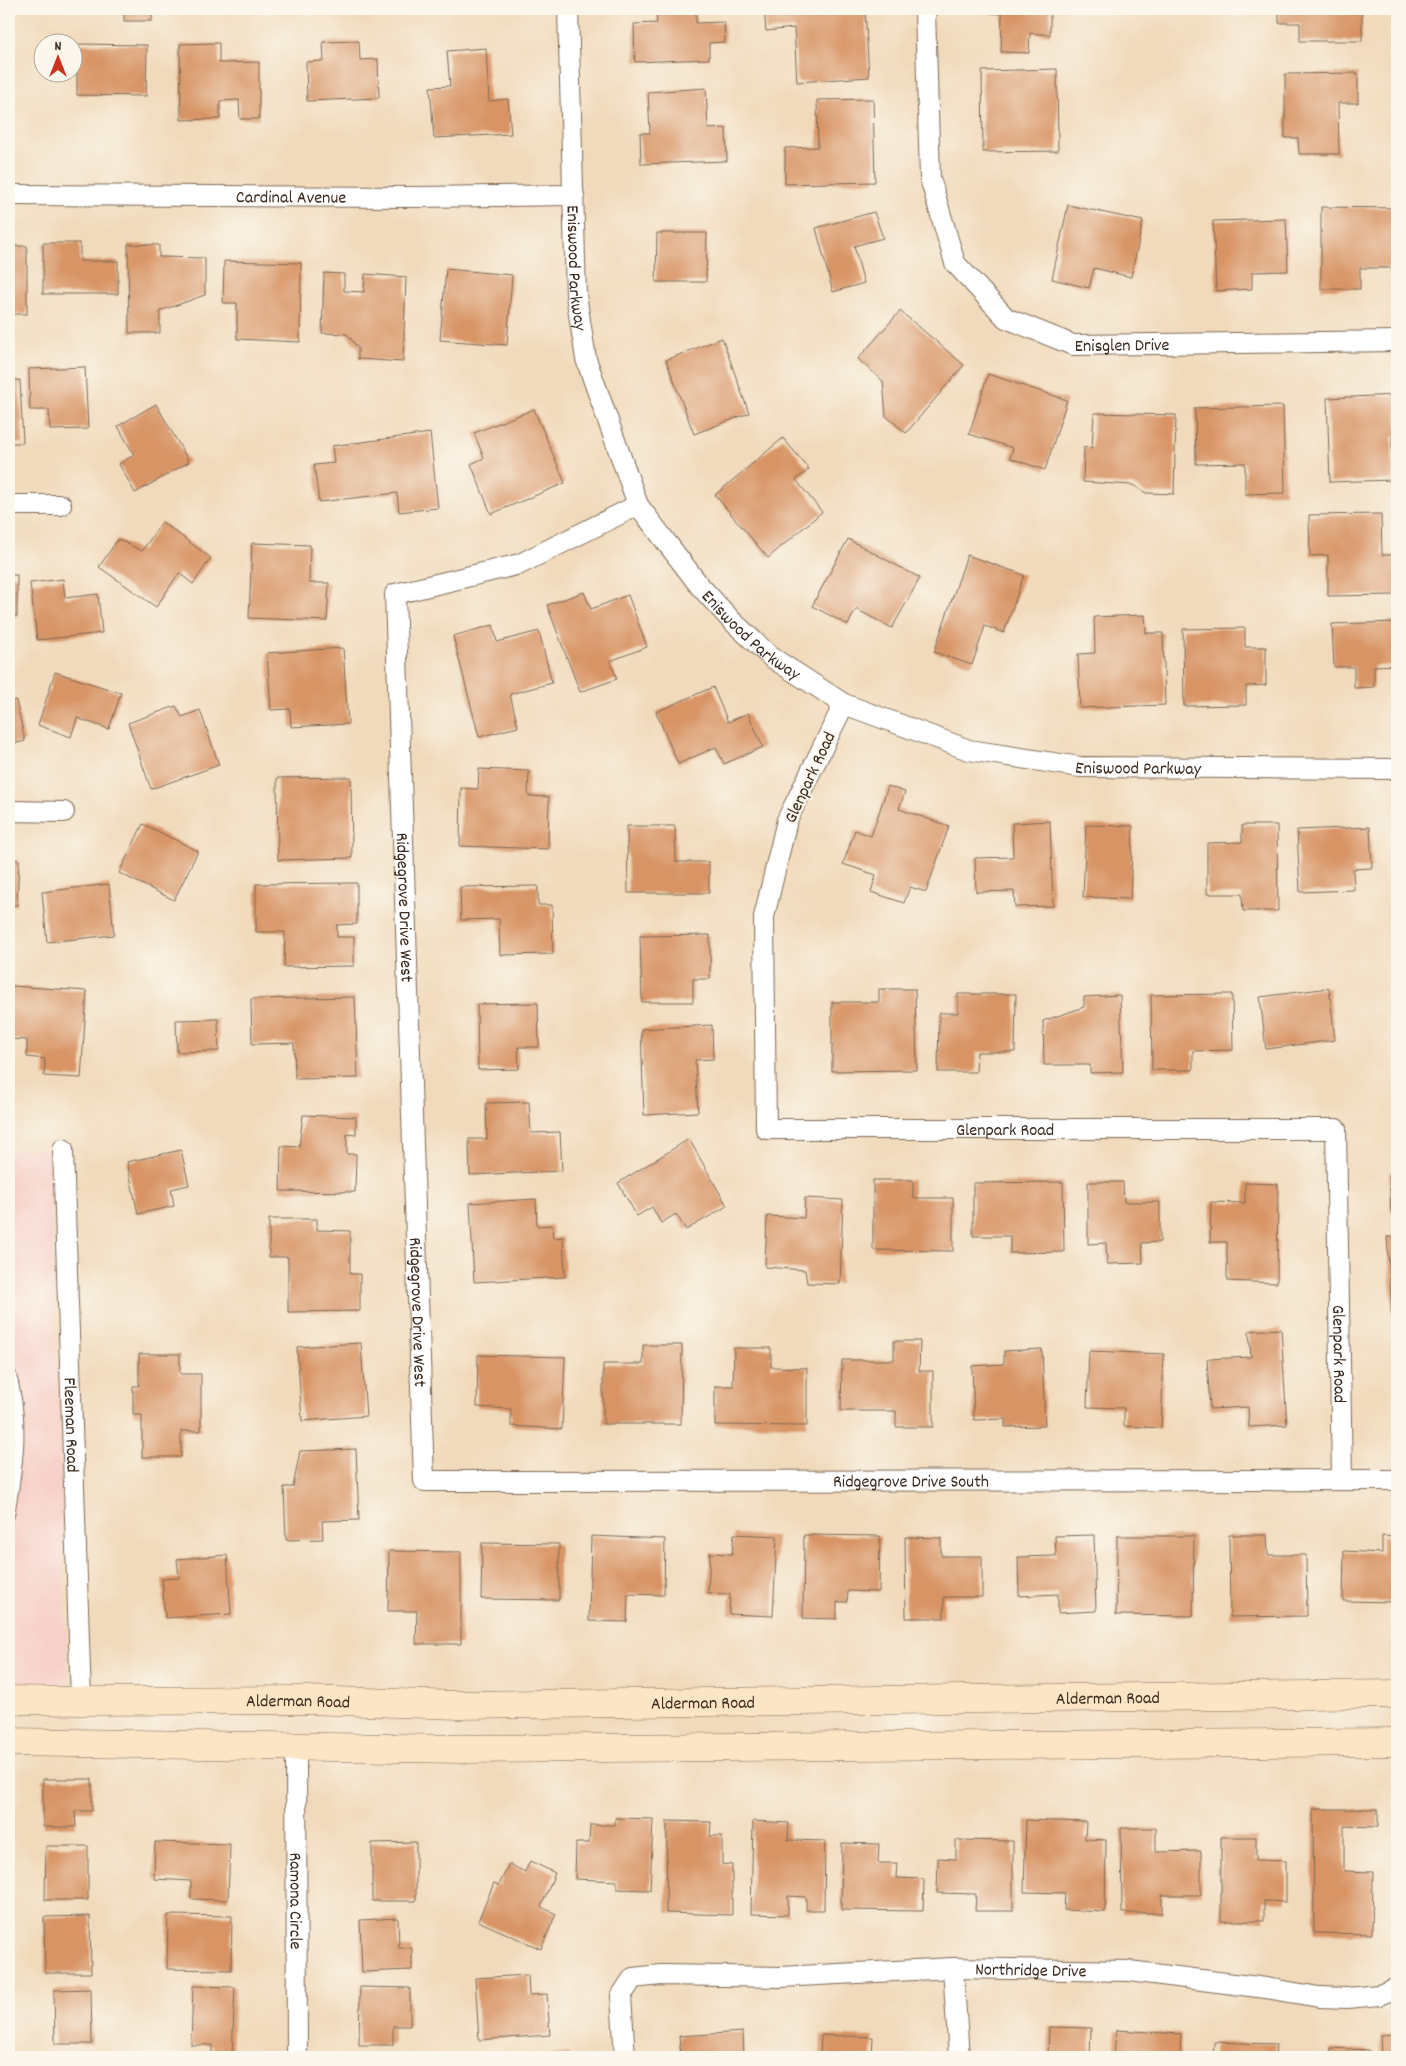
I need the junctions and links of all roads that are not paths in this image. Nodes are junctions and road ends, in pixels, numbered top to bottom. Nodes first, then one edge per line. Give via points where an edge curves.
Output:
1 (568, 9) edge
2 (924, 9) edge
3 (9, 195) edge
4 (574, 195) junction
5 (1397, 341) edge
6 (9, 505) edge
7 (61, 505) dead end
8 (638, 505) junction
9 (844, 704) junction
10 (1397, 768) edge
11 (9, 811) edge
12 (64, 812) dead end
13 (62, 1150) dead end
14 (9, 1368) edge
15 (1342, 1480) junction
16 (1397, 1480) edge
17 (424, 1482) joint
18 (9, 1515) edge
19 (1397, 1694) edge
20 (9, 1700) edge
21 (81, 1701) junction
22 (9, 1742) edge
23 (1397, 1742) edge
24 (296, 1745) junction
25 (953, 1968) junction
26 (1397, 1988) edge
27 (297, 2057) edge
28 (625, 2057) edge
29 (959, 2057) edge

1 - 4 street, Eniswood Parkway
2 - 5 street, Enisglen Drive via 930,178 955,263 1006,318 1073,345
3 - 4 street, Cardinal Avenue
4 - 8 street, Eniswood Parkway via 576,295 586,359
6 - 7 street
8 - 9 street, Eniswood Parkway via 699,585 731,620 771,657
8 - 17 street, Ridgegrove Drive West via 520,564 395,594
9 - 10 street, Eniswood Parkway via 969,750 1080,768
9 - 15 street, Glenpark Road via 787,820 764,917 766,1129 1336,1130
11 - 12 street
13 - 21 street, Fleeman Road
14 - 18 lane via 20,1420 16,1478
15 - 16 street, Ridgegrove Drive South
15 - 17 street, Ridgegrove Drive South
19 - 21 main road, Alderman Road via 459,1705 304,1700
20 - 21 main road, Alderman Road
22 - 24 main road
23 - 24 main road via 462,1749
24 - 27 street, Ramona Circle
25 - 26 street, Northridge Drive via 1129,1971 1318,1997 1371,1996
25 - 28 street, Northridge Drive via 780,1977 661,1975 633,1978 621,1996
25 - 29 street

